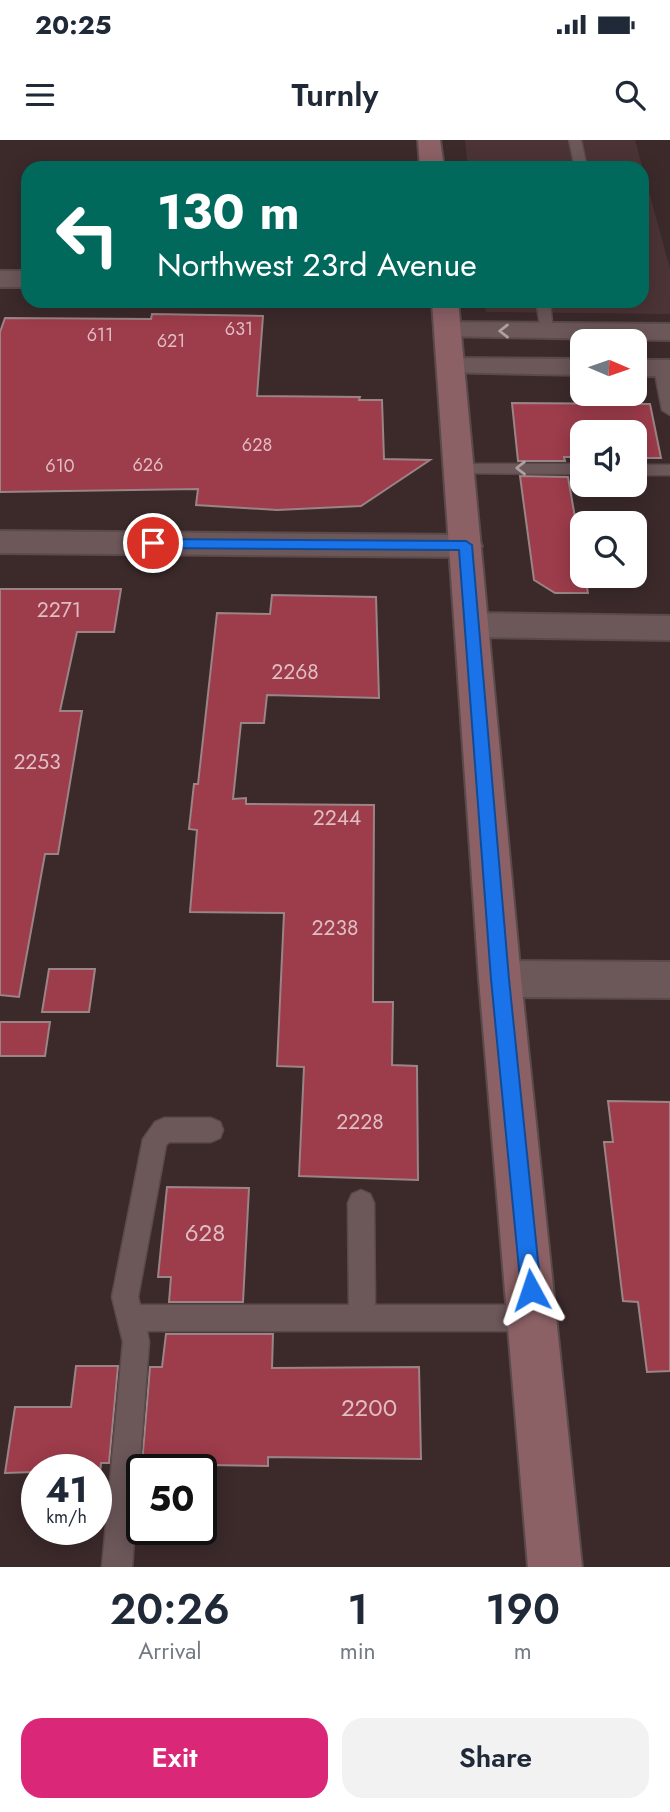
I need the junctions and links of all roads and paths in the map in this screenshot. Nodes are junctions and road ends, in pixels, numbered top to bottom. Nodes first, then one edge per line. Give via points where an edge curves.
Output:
1 (429, 140) edge
2 (576, 140) edge
3 (431, 161) edge
4 (580, 161) edge
5 (0, 279) edge
6 (21, 279) edge
7 (543, 308) edge
8 (446, 316) edge
9 (548, 331) junction
10 (670, 332) edge
11 (451, 366) junction
12 (570, 367) edge
13 (656, 368) edge
14 (670, 410) edge
15 (460, 469) junction
16 (570, 469) edge
17 (647, 470) edge
18 (670, 470) edge
19 (0, 542) edge
20 (466, 545) junction
21 (473, 625) junction
22 (670, 628) edge
23 (500, 979) junction
24 (670, 980) edge
25 (211, 1130) dead end
26 (361, 1203) dead end
27 (129, 1318) junction
28 (534, 1318) junction
29 (362, 1319) junction
30 (117, 1567) edge
31 (555, 1567) edge

1 - 3 main road
2 - 4 lane
5 - 6 street
7 - 9 lane
9 -> 8 street
8 - 11 main road
9 - 10 street
11 - 12 street
11 - 15 main road
13 - 14 lane
16 -> 15 lane
15 - 20 main road
17 - 18 lane
19 - 20 street
20 - 21 main road
21 - 22 street
21 - 23 main road
23 - 24 street
23 - 28 main road
25 - 27 lane via 164,1130 155,1139 125,1297
26 - 29 lane
27 - 29 lane
27 - 30 lane via 135,1342
28 - 29 lane
28 - 31 main road

